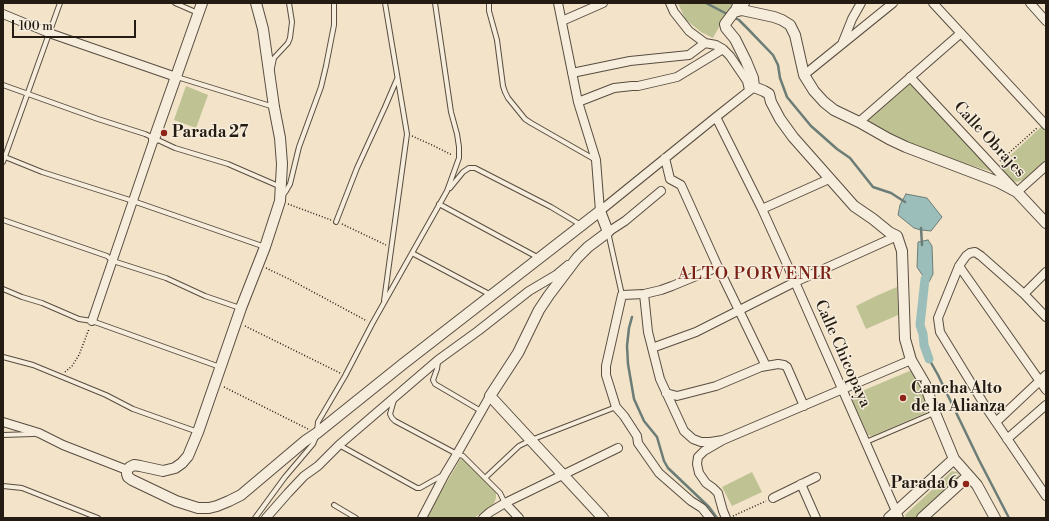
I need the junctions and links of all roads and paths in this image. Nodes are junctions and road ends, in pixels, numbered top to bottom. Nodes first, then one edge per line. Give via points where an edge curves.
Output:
1 (60, 3) edge
2 (175, 3) edge
3 (202, 3) edge
4 (256, 3) edge
5 (289, 3) edge
6 (334, 3) edge
7 (385, 3) edge
8 (435, 3) edge
9 (489, 3) edge
10 (558, 3) edge
11 (603, 3) edge
12 (670, 3) edge
13 (744, 3) edge
14 (861, 3) edge
15 (893, 3) edge
16 (933, 3) edge
17 (1030, 3) edge
18 (734, 12) junction
19 (198, 13) junction
20 (3, 14) edge
21 (562, 21) junction
22 (1046, 21) edge
23 (960, 33) junction
24 (49, 34) junction
25 (705, 43) junction
26 (842, 45) junction
27 (722, 49) junction
28 (572, 72) junction
29 (804, 75) junction
30 (176, 77) junction
31 (910, 77) junction
32 (270, 78) junction
33 (397, 78) junction
34 (3, 85) edge
35 (752, 89) junction
36 (28, 93) junction
37 (578, 102) junction
38 (274, 107) junction
39 (716, 117) junction
40 (859, 122) junction
41 (1045, 122) edge
42 (407, 134) junction
43 (154, 139) junction
44 (5, 157) junction
45 (459, 158) junction
46 (665, 158) junction
47 (596, 160) junction
48 (3, 162) edge
49 (1046, 166) edge
50 (994, 167) junction
51 (829, 178) junction
52 (281, 187) junction
53 (448, 191) junction
54 (661, 191) dead end
55 (1017, 192) junction
56 (133, 201) junction
57 (280, 201) junction
58 (439, 204) junction
59 (762, 209) junction
60 (600, 211) junction
61 (3, 220) edge
62 (336, 222) dead end
63 (1046, 223) edge
64 (582, 226) junction
65 (608, 232) junction
66 (897, 236) junction
67 (265, 247) junction
68 (412, 253) junction
69 (540, 258) junction
70 (577, 258) junction
71 (113, 261) junction
72 (258, 264) junction
73 (959, 266) junction
74 (718, 267) junction
75 (1046, 272) edge
76 (795, 282) junction
77 (3, 289) edge
78 (622, 294) junction
79 (644, 294) junction
80 (1024, 294) junction
81 (491, 296) junction
82 (384, 304) junction
83 (240, 308) junction
84 (739, 310) junction
85 (1046, 317) edge
86 (92, 321) junction
87 (236, 321) junction
88 (372, 324) junction
89 (652, 348) junction
90 (3, 357) edge
91 (438, 360) junction
92 (911, 360) junction
93 (766, 366) junction
94 (220, 367) junction
95 (1046, 375) edge
96 (60, 376) junction
97 (345, 376) junction
98 (1040, 381) junction
99 (215, 383) junction
100 (842, 390) junction
101 (1046, 390) edge
102 (666, 393) junction
103 (396, 396) junction
104 (490, 396) junction
105 (1046, 405) edge
106 (804, 406) junction
107 (616, 407) junction
108 (482, 411) junction
109 (935, 413) junction
110 (3, 422) edge
111 (996, 422) junction
112 (198, 432) junction
113 (39, 433) junction
114 (317, 433) junction
115 (3, 435) edge
116 (1007, 439) junction
117 (530, 440) junction
118 (723, 440) junction
119 (866, 442) junction
120 (339, 445) junction
121 (618, 448) dead end
122 (457, 454) junction
123 (954, 459) junction
124 (127, 470) junction
125 (445, 474) junction
126 (563, 475) junction
127 (968, 476) junction
128 (816, 477) dead end
129 (485, 478) junction
130 (801, 484) junction
131 (3, 486) edge
132 (1046, 496) edge
133 (773, 498) joint
134 (505, 503) junction
135 (334, 505) dead end
136 (895, 516) edge
137 (98, 518) edge
138 (255, 518) edge
139 (266, 518) edge
140 (356, 518) edge
141 (422, 518) edge
142 (483, 518) edge
143 (519, 518) edge
144 (603, 518) edge
145 (710, 518) edge
146 (728, 518) edge
147 (816, 518) edge
148 (922, 518) edge
149 (995, 518) edge

1 - 24 lane
2 - 19 lane
3 - 19 street
4 - 32 street via 263,29
5 - 32 lane via 292,22 290,38 274,58
6 - 57 lane via 334,25 321,88 299,147 290,184
7 - 33 lane
8 - 45 lane via 451,112 460,147
9 - 47 lane via 503,86 508,98 525,119
10 - 21 street
11 - 21 street
12 - 25 street via 689,30
13 - 18 street via 736,7
14 - 26 street
15 - 26 street
16 - 23 street
17 - 22 street
18 - 29 street via 742,10 761,14 790,25 795,35
18 - 35 street via 725,24 746,61 753,78
19 - 30 street
20 - 24 street
21 - 28 street
23 - 31 street
23 - 41 street
24 - 30 street
24 - 36 lane
25 - 27 street
25 - 28 street via 689,55 630,61
26 - 29 street
27 - 35 street via 730,56
27 - 37 street via 677,77 638,86 614,88
28 - 37 street
29 - 40 street via 824,102
30 - 38 lane
30 - 43 street
31 - 40 street
31 - 50 street, Calle Obrajes
32 - 38 street
33 - 42 lane
33 - 62 lane
34 - 36 lane
35 - 39 street
35 - 51 street via 769,94 780,119
36 - 43 lane
36 - 44 lane
37 - 47 street
38 - 52 street via 280,138
39 - 46 street
39 - 59 street, Calle Chicopaya
40 - 55 street via 906,147 998,182
41 - 50 path
42 - 45 path
42 - 82 lane
43 - 52 lane via 228,164
43 - 56 street
44 - 48 lane
44 - 56 lane via 42,172
45 - 53 lane
46 - 60 street
46 - 74 street via 670,179 681,185
47 - 60 street
49 - 55 street
50 - 55 street, Calle Obrajes
51 - 59 street
51 - 66 street via 854,206
52 - 57 street
53 - 58 lane
53 - 64 lane via 463,172 475,168
54 - 65 street via 626,221
55 - 63 street, Calle Obrajes
56 - 67 lane
56 - 71 street
57 - 67 street
58 - 68 lane
58 - 69 lane
59 - 76 street, Calle Chicopaya
60 - 64 street
60 - 65 street
61 - 71 lane via 107,256
64 - 69 street
65 - 70 street
65 - 78 lane
66 - 76 street
66 - 92 street via 902,251 906,339
67 - 72 street
68 - 81 lane
68 - 82 lane
69 - 81 street
70 - 91 street
70 - 104 street via 550,294 518,353
71 - 83 lane via 166,278 205,296
71 - 86 street
72 - 83 street
72 - 88 path
73 - 80 street via 966,256 975,252
73 - 98 street
73 - 111 street via 938,318 940,332
74 - 79 street via 672,286
74 - 84 street
75 - 80 street
76 - 84 street
76 - 100 street, Calle Chicopaya
77 - 86 lane via 79,319
78 - 79 street
78 - 107 street via 606,366 606,375
79 - 89 street
80 - 85 street
81 - 114 street
82 - 88 lane
83 - 87 street
84 - 89 street via 696,332
84 - 93 street
86 - 94 lane
86 - 96 path via 79,355 72,366
87 - 94 street
87 - 97 path
88 - 97 lane
89 - 102 street
90 - 96 lane
91 - 103 street
91 - 108 lane via 433,380 435,384
92 - 100 street
92 - 109 street via 925,384
93 - 102 street via 716,386 677,396
93 - 106 street via 778,364 787,367
94 - 99 street
95 - 98 street
96 - 112 lane via 133,409
97 - 114 lane via 318,422
98 - 101 street
98 - 111 street
99 - 112 street
99 - 114 path
100 - 106 street
100 - 119 street, Calle Chicopaya
102 - 118 street via 684,431 692,439 701,442
103 - 120 street
103 - 122 lane via 390,414 395,421
104 - 108 street
104 - 117 street
105 - 116 street
106 - 118 street
107 - 117 lane
107 - 145 street via 659,473 702,508
108 - 122 street
109 - 119 lane
109 - 123 street
110 - 113 street
111 - 116 street
112 - 124 street via 188,456 175,468 163,471 134,466
113 - 115 lane
113 - 124 street
114 - 124 street via 241,495 209,508 198,508 176,501 132,480 128,477
114 - 138 lane via 313,444
116 - 132 street
117 - 126 street
117 - 129 lane via 519,446
118 - 146 street via 704,451 698,457 697,464 699,473 706,483 718,493 723,511
119 - 136 street, Calle Chicopaya
120 - 125 lane via 417,488
120 - 139 street via 288,492
121 - 126 street
122 - 125 street
122 - 129 lane via 463,456
123 - 127 street
123 - 136 street
125 - 141 street
126 - 134 street
126 - 144 street
127 - 148 street
127 - 149 street via 977,485
128 - 130 street
129 - 134 lane via 500,493
130 - 133 street
130 - 147 street
131 - 137 lane via 22,488
133 - 146 path
134 - 142 street
134 - 143 street
135 - 140 lane

